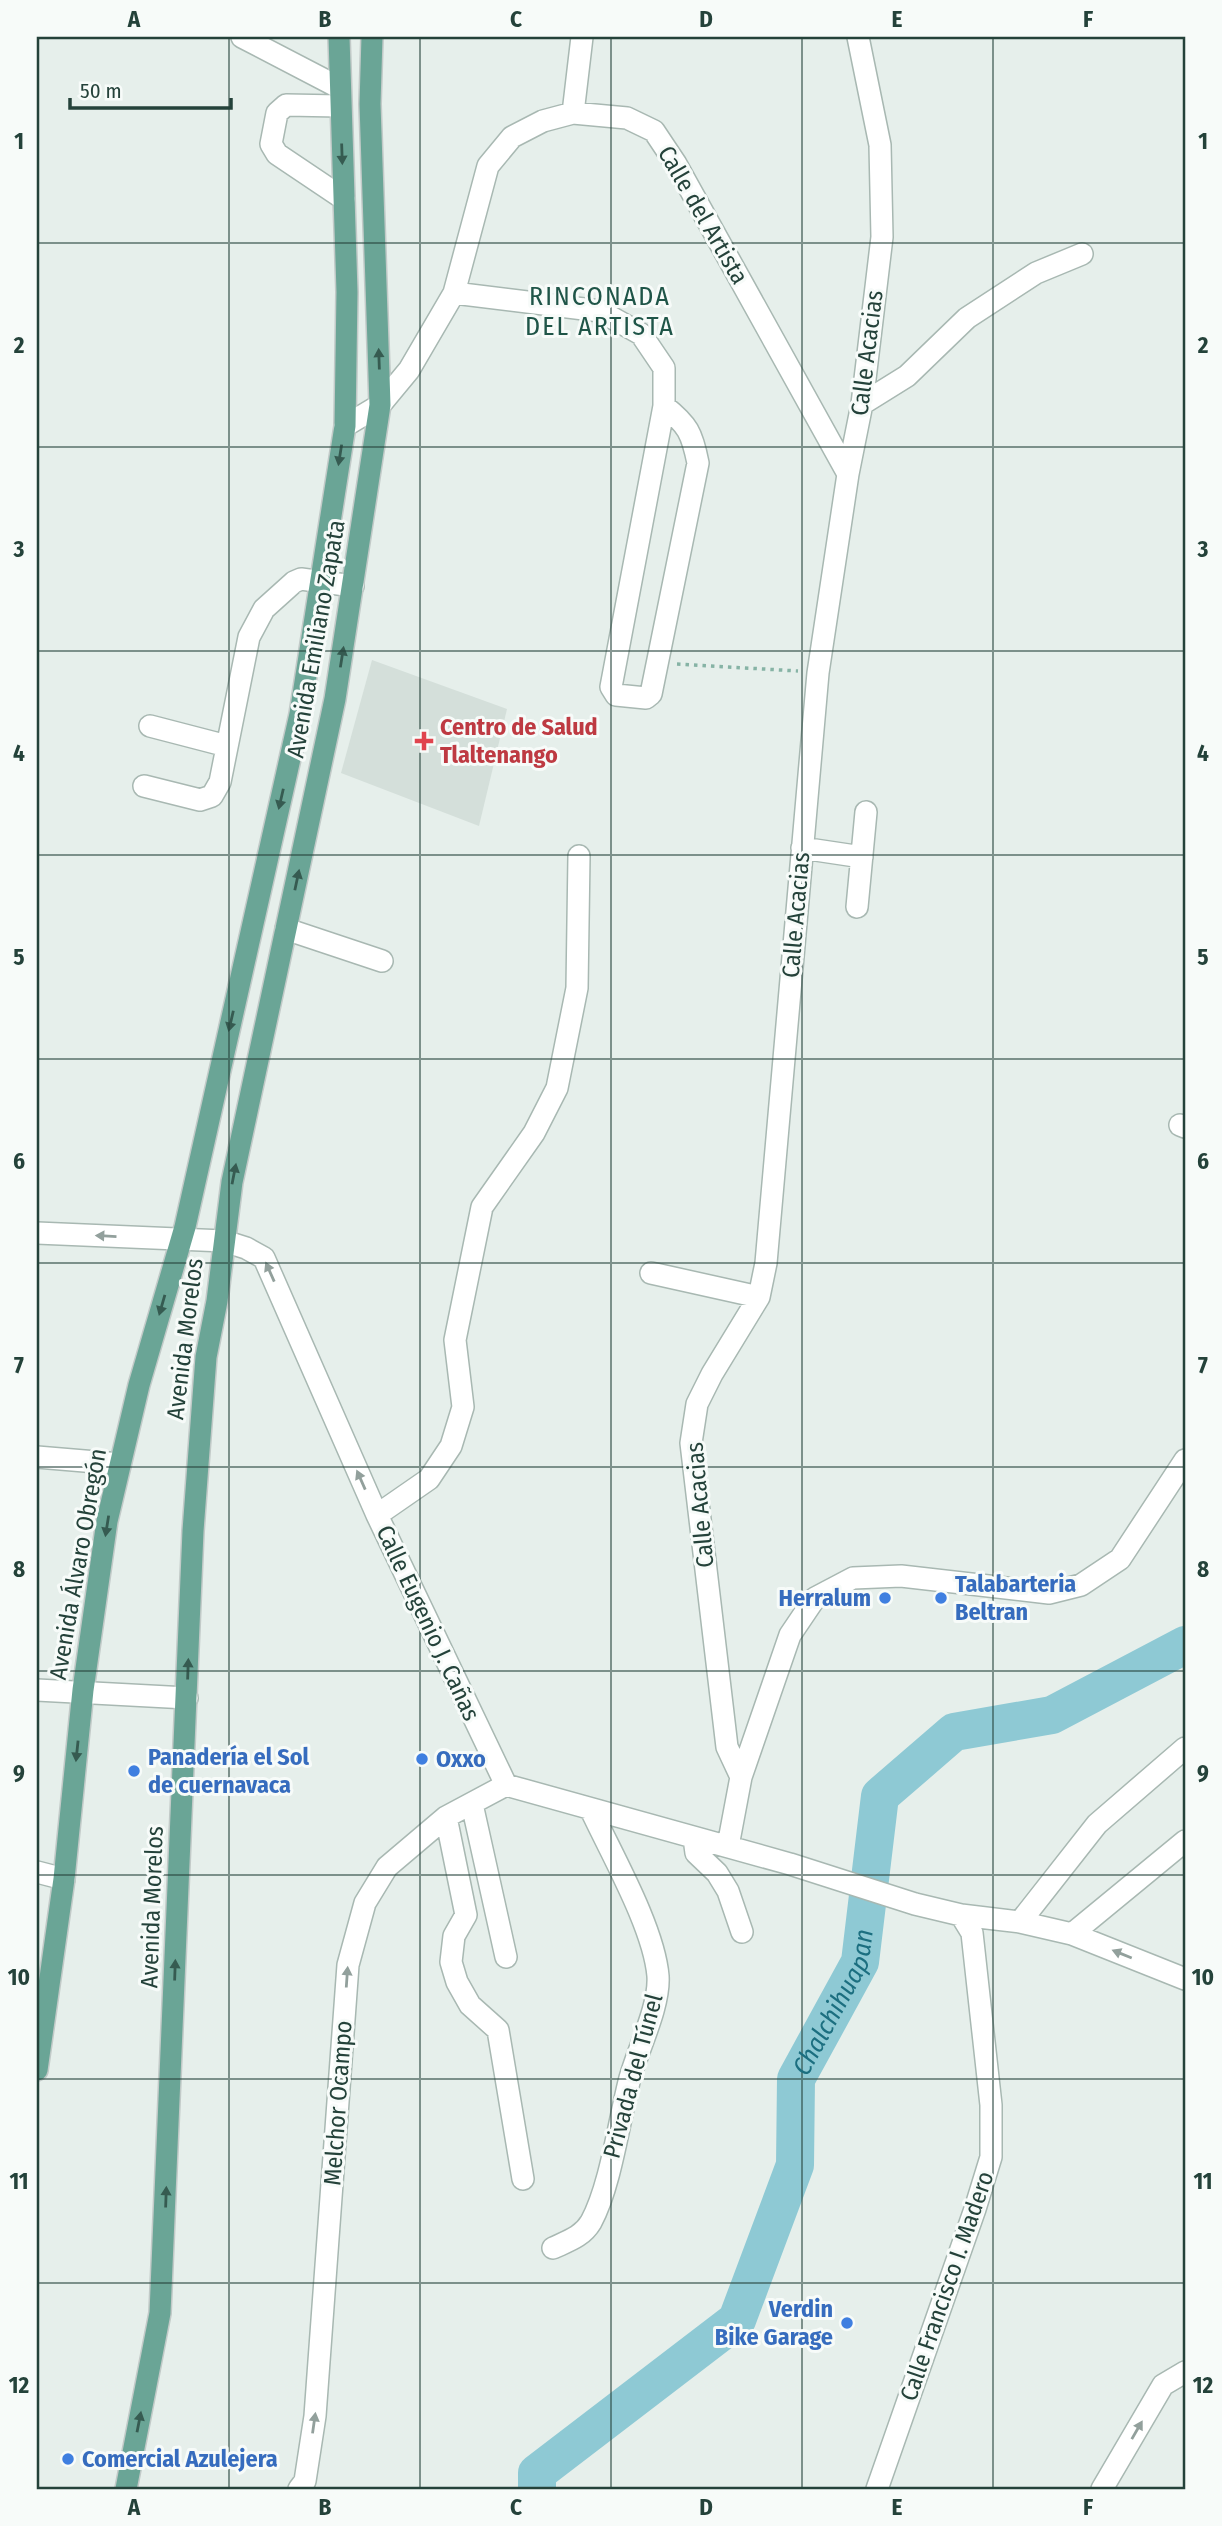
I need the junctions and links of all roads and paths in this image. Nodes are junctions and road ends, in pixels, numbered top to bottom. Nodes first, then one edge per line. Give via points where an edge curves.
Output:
1 (242, 37) edge
2 (339, 37) edge
3 (372, 37) edge
4 (582, 37) edge
5 (858, 37) edge
6 (340, 97) junction
7 (573, 113) junction
8 (344, 200) junction
9 (1082, 254) dead end
10 (454, 293) junction
11 (862, 404) junction
12 (380, 405) junction
13 (664, 406) junction
14 (345, 426) junction
15 (848, 474) junction
16 (321, 581) junction
17 (353, 586) junction
18 (659, 663) junction
19 (818, 673) junction
20 (150, 726) dead end
21 (227, 746) junction
22 (144, 786) dead end
23 (866, 812) dead end
24 (802, 848) junction
25 (579, 856) dead end
26 (862, 857) junction
27 (857, 907) dead end
28 (286, 929) junction
29 (382, 961) dead end
30 (37, 1233) edge
31 (182, 1240) junction
32 (224, 1241) junction
33 (651, 1273) dead end
34 (759, 1297) junction
35 (37, 1457) edge
36 (1185, 1460) edge
37 (120, 1464) junction
38 (377, 1515) junction
39 (37, 1690) edge
40 (83, 1690) junction
41 (187, 1698) junction
42 (1185, 1748) edge
43 (741, 1777) junction
44 (506, 1785) junction
45 (472, 1804) junction
46 (590, 1810) junction
47 (446, 1817) junction
48 (694, 1838) junction
49 (1185, 1841) edge
50 (728, 1846) junction
51 (37, 1872) edge
52 (64, 1879) junction
53 (961, 1915) junction
54 (1020, 1922) junction
55 (742, 1932) dead end
56 (1072, 1934) junction
57 (506, 1957) dead end
58 (1185, 1979) edge
59 (37, 2070) edge
60 (523, 2179) dead end
61 (553, 2248) dead end
62 (1185, 2372) edge
63 (126, 2489) edge
64 (299, 2489) edge
65 (877, 2489) edge
66 (1102, 2489) edge

1 - 6 street
2 - 6 main road, Avenida Emiliano Zapata
12 -> 3 main road, Avenida Emiliano Zapata
4 - 7 street
5 - 11 street, Calle Acacias via 880,145 882,237
6 -> 8 main road, Avenida Emiliano Zapata
6 - 8 street via 286,105 277,113 271,144 277,154
7 - 10 street, Calle del Artista via 513,136 488,166
7 - 15 street, Calle del Artista via 627,118 654,131
8 - 14 main road, Avenida Emiliano Zapata
9 - 11 street via 1036,273 967,318 907,376
10 - 12 street, Calle del Artista via 409,370
10 - 13 street via 600,311 642,334 664,368
11 - 15 street, Calle Acacias
12 - 14 street, Calle del Artista
12 - 17 main road, Avenida Emiliano Zapata
13 - 18 street via 683,421 698,463
13 - 18 street via 611,687 616,695 646,698
14 -> 16 main road, Avenida Emiliano Zapata
15 - 19 street, Calle Acacias
16 - 17 street
16 - 21 street via 301,579 264,608 249,637
16 -> 31 main road, Avenida Emiliano Zapata via 300,714
28 -> 17 main road, Avenida Emiliano Zapata via 335,699
18 - 19 path
19 - 24 street, Calle Acacias
20 - 21 street
21 - 22 street via 220,782 212,796 200,800
23 - 26 street
24 - 26 street
24 - 34 street, Calle Acacias via 766,1263
25 - 38 street via 577,988 557,1088 534,1133 482,1207 455,1340 463,1406 451,1446 429,1479
26 - 27 street
28 - 29 street
32 -> 28 main road, Avenida Emiliano Zapata via 232,1182
31 -> 30 street
31 - 32 street
31 -> 37 main road, Avenida Álvaro Obregón
38 -> 32 street, Calle Eugenio J. Cañas via 264,1258
41 -> 32 main road, Avenida Morelos via 205,1357
33 - 34 street
34 - 43 street, Calle Acacias via 697,1404 691,1443 727,1747
35 - 37 street
36 - 43 street via 1120,1559 1081,1585 1049,1593 901,1576 853,1578 815,1598 790,1635
37 -> 40 main road, Avenida Álvaro Obregón via 107,1521
38 - 44 street, Calle Eugenio J. Cañas
39 - 40 street
40 - 41 street
40 -> 52 main road, Avenida Álvaro Obregón
63 -> 41 main road, Avenida Morelos via 160,2313
42 - 54 street via 1097,1824
43 - 50 street
44 - 45 street, Melchor Ocampo
44 - 46 street
45 - 47 street, Melchor Ocampo
45 - 57 street
46 - 48 street
46 - 61 street, Privada del Túnel via 648,1934 658,1978 602,2194 581,2235
47 - 60 street via 466,1915 454,1936 452,1962 470,2005 498,2030
64 -> 47 street, Melchor Ocampo via 305,2481 315,2416 348,1965 365,1903 387,1867
48 - 50 street
48 - 55 street via 696,1853 728,1891
49 - 56 street
50 - 53 street
51 - 52 street
52 - 59 main road, Avenida Álvaro Obregón
53 - 54 street
53 - 65 street, Calle Francisco I. Madero via 972,1933 991,2105 991,2157
54 - 56 street
58 -> 56 street
66 -> 62 street via 1163,2385

